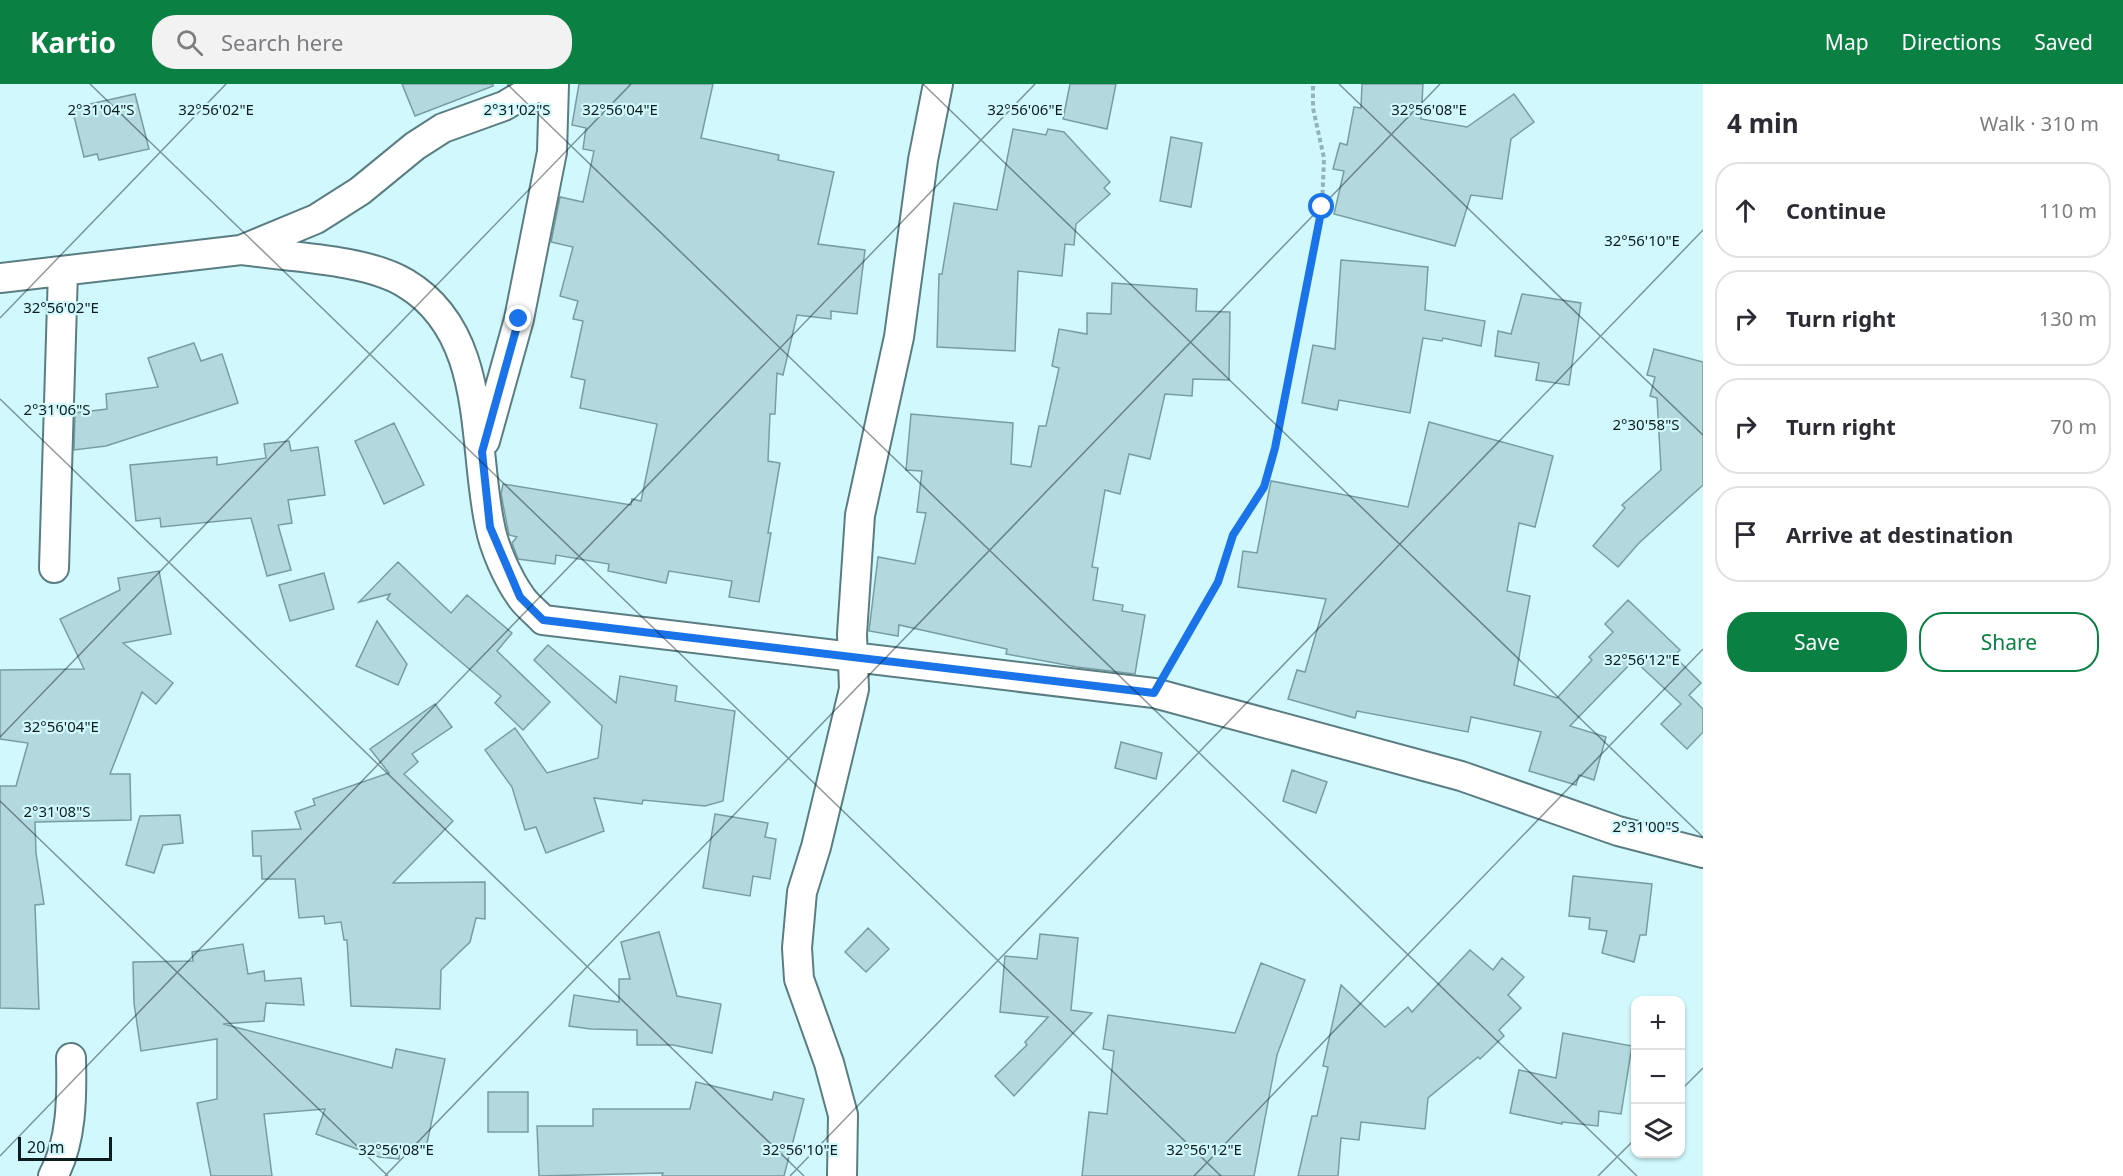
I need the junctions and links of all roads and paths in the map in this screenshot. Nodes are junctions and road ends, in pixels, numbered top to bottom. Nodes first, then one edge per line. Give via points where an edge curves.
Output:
1 (542, 84) edge
2 (554, 84) edge
3 (938, 84) edge
4 (1314, 84) edge
5 (241, 250) junction
6 (63, 271) junction
7 (0, 278) edge
8 (482, 452) junction
9 (54, 568) dead end
10 (853, 655) junction
11 (1154, 693) junction
12 (1703, 853) edge
13 (71, 1058) dead end
14 (53, 1176) edge
15 (842, 1176) edge

1 - 5 street via 504,106 443,129 414,146 360,191 316,219
2 - 8 street via 552,152 519,319
3 - 10 street via 923,160 899,337 860,514
4 - 11 path via 1313,108 1324,158 1322,207 1275,448 1264,487 1233,535 1218,582
5 - 6 street
5 - 8 street via 369,268 405,283 441,312 469,372
6 - 7 street
6 - 9 street
8 - 10 street via 490,527 520,597 543,620
10 - 11 street
10 - 15 street via 854,689 802,892 797,948 799,979 843,1115
11 - 12 street via 1461,776 1618,831
13 - 14 street via 72,1098 60,1164

